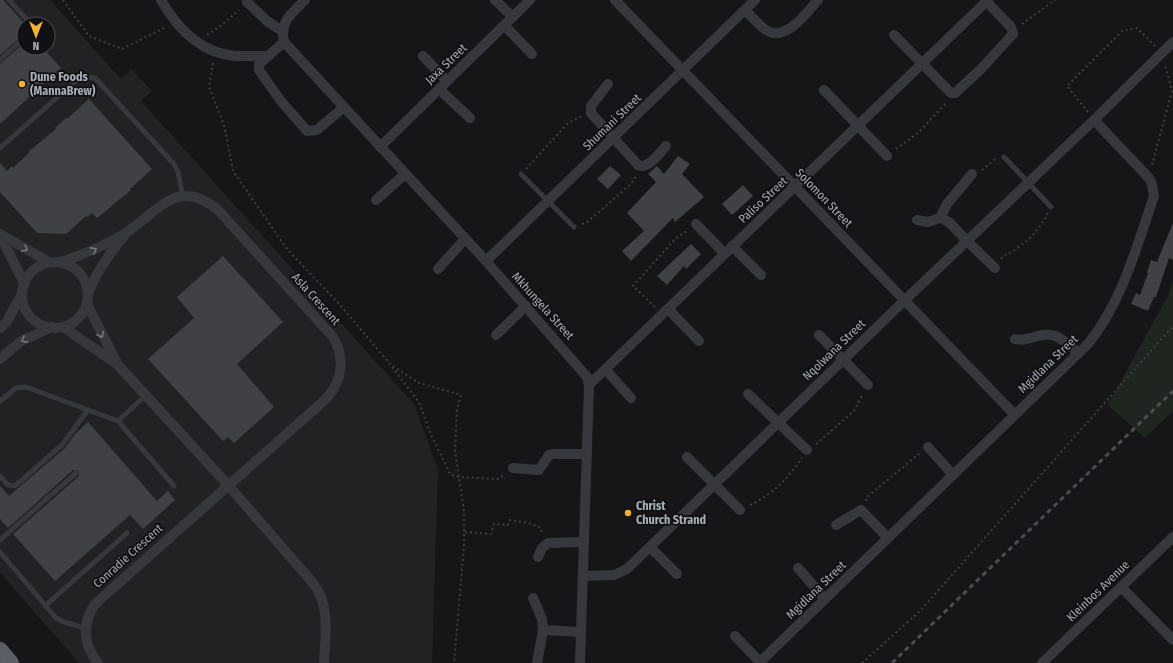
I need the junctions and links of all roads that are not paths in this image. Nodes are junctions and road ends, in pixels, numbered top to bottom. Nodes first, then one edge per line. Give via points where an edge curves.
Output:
1 (9, 0) edge
2 (161, 0) edge
3 (306, 0) edge
4 (495, 0) edge
5 (530, 0) edge
6 (615, 0) edge
7 (755, 0) edge
8 (818, 0) edge
9 (986, 1) edge
10 (247, 2) road end
11 (745, 10) junction
12 (24, 16) edge
13 (513, 17) junction
14 (504, 25) junction
15 (282, 31) junction
16 (894, 35) dead end
17 (284, 42) junction
18 (1173, 42) edge
19 (16, 45) edge
20 (532, 54) dead end
21 (269, 56) junction
22 (423, 56) dead end
23 (0, 60) edge
24 (921, 65) junction
25 (683, 71) junction
26 (447, 81) junction
27 (608, 84) dead end
28 (439, 89) junction
29 (824, 90) dead end
30 (344, 108) junction
31 (470, 118) dead end
32 (1094, 120) junction
33 (859, 127) junction
34 (615, 137) junction
35 (666, 146) dead end
36 (380, 147) junction
37 (0, 148) edge
38 (887, 156) road end
39 (1004, 157) road end
40 (405, 174) junction
41 (522, 174) road end
42 (972, 174) road end
43 (1030, 183) junction
44 (795, 187) junction
45 (183, 197) junction
46 (376, 200) dead end
47 (548, 201) junction
48 (1051, 207) road end
49 (940, 218) junction
50 (917, 220) dead end
51 (696, 224) road end
52 (574, 227) road end
53 (126, 233) junction
54 (0, 235) edge
55 (466, 239) junction
56 (967, 241) junction
57 (728, 250) junction
58 (486, 261) junction
59 (49, 262) junction
60 (60, 262) junction
61 (995, 268) road end
62 (438, 269) dead end
63 (761, 275) dead end
64 (24, 283) junction
65 (88, 293) junction
66 (22, 294) junction
67 (905, 300) junction
68 (87, 304) junction
69 (526, 306) junction
70 (665, 312) junction
71 (52, 327) junction
72 (63, 327) junction
73 (0, 328) edge
74 (496, 335) dead end
75 (819, 335) dead end
76 (1015, 339) dead end
77 (699, 341) dead end
78 (1079, 353) junction
79 (0, 359) edge
80 (844, 359) junction
81 (117, 364) junction
82 (606, 370) junction
83 (589, 385) junction
84 (868, 386) road end
85 (748, 394) dead end
86 (145, 396) junction
87 (631, 398) dead end
88 (0, 401) edge
89 (88, 410) junction
90 (1015, 415) junction
91 (118, 421) junction
92 (779, 422) junction
93 (928, 447) road end
94 (807, 450) road end
95 (587, 454) junction
96 (687, 457) dead end
97 (513, 468) road end
98 (76, 473) dead end
99 (953, 475) junction
100 (0, 476) edge
101 (228, 485) junction
102 (714, 485) junction
103 (174, 486) dead end
104 (740, 510) road end
105 (836, 526) dead end
106 (127, 533) dead end
107 (1173, 537) edge
108 (888, 538) junction
109 (0, 540) edge
110 (584, 542) junction
111 (650, 547) junction
112 (0, 552) edge
113 (538, 557) dead end
114 (798, 568) dead end
115 (677, 574) dead end
116 (583, 576) junction
117 (1121, 587) junction
118 (533, 598) dead end
119 (825, 599) junction
120 (45, 606) junction
121 (85, 628) junction
122 (544, 630) junction
123 (581, 632) junction
124 (735, 636) dead end
125 (1173, 640) edge
126 (0, 650) edge
127 (760, 662) edge
128 (12, 663) edge
129 (98, 663) edge
130 (324, 663) edge
131 (537, 663) edge
132 (580, 663) edge
133 (1042, 663) edge

1 - 12 lane
2 - 21 street via 185,33 215,52 234,56
3 - 15 street via 285,21
4 - 13 street
5 - 13 street, Jaxa Street
6 - 25 street, Solomon Street
7 - 11 street, Shumani Street
8 - 11 street via 788,30 778,32 766,30
9 - 24 street, Paliso Street
9 - 24 street via 1012,30 1012,34 981,70 954,93
10 - 15 street
11 - 25 street, Shumani Street
13 - 14 street, Jaxa Street
14 - 20 street
14 - 26 street, Jaxa Street
15 - 17 street
16 - 24 street
17 - 21 street
17 - 30 street, Mkhungela Street
18 - 32 street
19 - 23 lane
21 - 30 street via 259,64 259,70 280,100 307,131 317,130
22 - 26 street
24 - 33 street, Paliso Street
25 - 34 street, Shumani Street
25 - 44 street, Solomon Street
26 - 28 street, Jaxa Street
27 - 34 street via 591,106 591,113
28 - 31 street
28 - 36 street, Jaxa Street
29 - 33 street
30 - 36 street, Mkhungela Street
32 - 43 street, Nqolwana Street
32 - 78 street, Mgidlana Street via 1149,178 1154,196 1135,253 1111,310 1099,331
33 - 38 street
33 - 44 street, Paliso Street
34 - 35 street via 641,166 650,163
34 - 47 street, Shumani Street
36 - 40 street, Mkhungela Street
37 - 45 lane via 78,78 95,78 174,164
39 - 43 lane
40 - 46 street
40 - 55 street, Mkhungela Street
41 - 47 lane
42 - 49 street via 947,204
43 - 48 lane
43 - 56 street, Nqolwana Street
44 - 57 street, Paliso Street
44 - 67 street, Solomon Street
45 - 53 street, Asla Crescent via 161,204
45 - 101 street, Asla Crescent via 198,198 219,210 333,337 341,358 338,383 327,398
47 - 52 lane
47 - 58 street, Shumani Street
49 - 50 street via 928,222
49 - 56 street via 949,222
51 - 57 street
60 -> 53 street, Asla Crescent via 88,253
53 - 65 street, Asla Crescent via 104,261
54 -> 59 street
54 - 64 street
55 - 58 street, Mkhungela Street
55 - 62 street
56 - 61 street
56 - 67 street, Nqolwana Street
57 - 63 street
57 - 70 street, Paliso Street
58 - 69 street, Mkhungela Street
59 - 60 street
59 - 64 street via 34,270
60 - 65 street via 80,273 86,282
64 - 66 street
65 - 68 street
66 - 71 street via 28,313 41,324
66 - 73 street via 6,323
67 - 80 street, Nqolwana Street
67 - 90 street, Solomon Street
68 - 72 street via 79,318
68 -> 81 street
69 - 74 street
69 - 83 street, Mkhungela Street via 580,368
70 - 77 street
70 - 82 street, Paliso Street
71 - 72 street
71 -> 79 street via 21,341
72 - 81 street
75 - 80 street
76 - 78 street via 1025,340 1053,334
78 - 90 street, Mgidlana Street
80 - 84 street
80 - 92 street, Nqolwana Street
81 - 86 street
82 - 83 street, Paliso Street
82 - 87 street
83 - 95 street, Mkhungela Street
85 - 92 street
86 - 91 lane
86 - 101 street
88 - 89 lane via 16,388 23,387
89 - 91 lane
89 - 100 lane via 62,445 15,486 8,485
90 - 99 street, Mgidlana Street
91 - 103 lane
92 - 94 street
92 - 102 street, Nqolwana Street
93 - 99 street
95 - 97 street via 554,454 549,456 539,470
95 - 110 street, Mkhungela Street
96 - 102 street
98 - 109 lane
99 - 108 street, Mgidlana Street
101 - 121 street, Conradie Crescent via 101,598 90,611
101 - 130 street via 321,595 326,614
102 - 104 street
102 - 111 street, Nqolwana Street
105 - 108 street via 858,511 863,511
106 - 120 lane
107 - 117 street, Kleinbos Avenue
108 - 119 street, Mgidlana Street
110 - 113 street via 551,542 545,544
110 - 116 street, Mkhungela Street
111 - 115 street
111 - 116 street, Nqolwana Street via 628,569 618,575
112 - 120 lane
114 - 119 street
116 - 123 street, Mkhungela Street
117 - 125 street
117 - 133 street, Kleinbos Avenue
118 - 122 street
119 - 127 street, Mgidlana Street
120 - 121 lane via 56,618
121 - 129 street via 88,646
122 - 123 street
122 - 131 street
123 - 132 street, Mkhungela Street
124 - 127 street
126 - 128 highway

